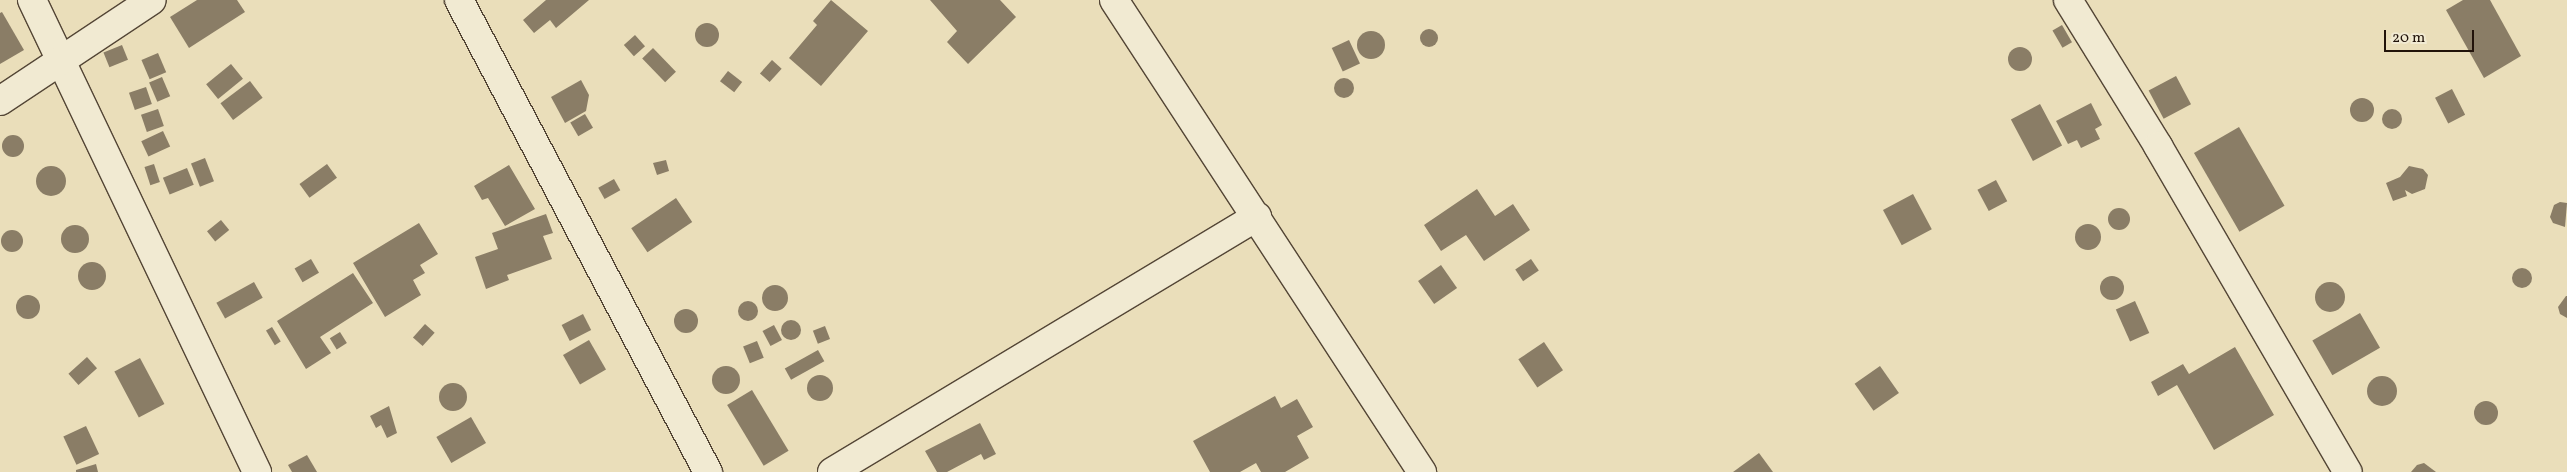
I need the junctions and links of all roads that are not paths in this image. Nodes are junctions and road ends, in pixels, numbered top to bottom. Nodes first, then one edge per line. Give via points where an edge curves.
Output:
1 (32, 0) edge
2 (152, 0) edge
3 (458, 0) edge
4 (1114, 0) edge
5 (2068, 0) edge
6 (60, 61) junction
7 (0, 101) edge
8 (1257, 217) junction
9 (257, 472) edge
10 (708, 472) edge
11 (832, 472) edge
12 (1422, 472) edge
13 (2348, 472) edge

1 - 6 street
2 - 6 street
3 - 10 street
4 - 8 street
5 - 13 street via 2158,146
6 - 7 street
6 - 9 street
8 - 11 street
8 - 12 street

